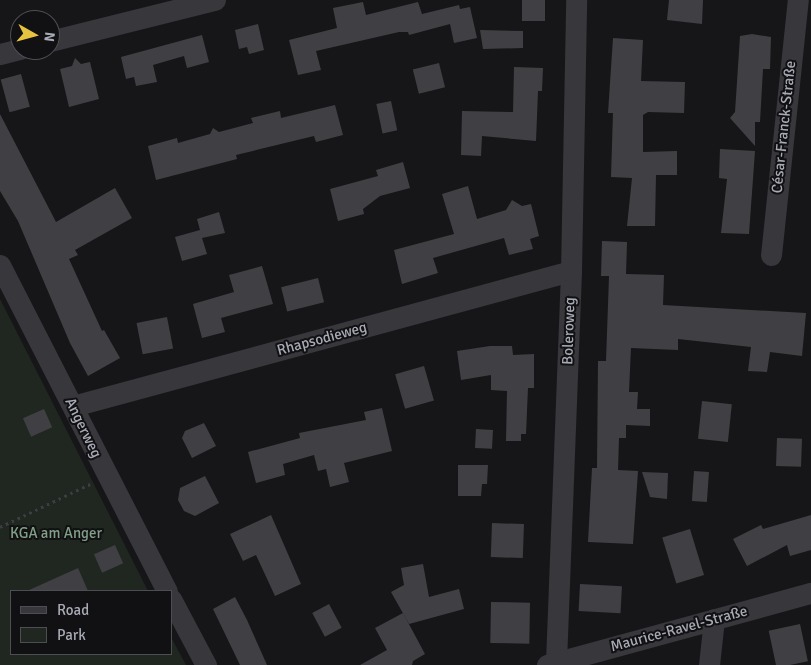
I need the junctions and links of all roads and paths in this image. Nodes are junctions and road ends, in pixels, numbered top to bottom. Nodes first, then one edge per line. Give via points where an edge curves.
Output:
1 (215, 0) edge
2 (576, 0) edge
3 (798, 0) edge
4 (60, 39) edge
5 (771, 255) dead end
6 (0, 265) edge
7 (571, 272) junction
8 (73, 406) junction
9 (93, 483) dead end
10 (0, 527) edge
11 (166, 590) edge
12 (811, 593) edge
13 (172, 601) edge
14 (714, 619) junction
15 (552, 664) edge
16 (206, 665) edge
17 (709, 665) edge

1 - 4 street
2 - 7 street, Boleroweg
3 - 5 street, César-Franck-Straße
6 - 8 street, Angerweg
7 - 8 street, Rhapsodieweg
7 - 15 street, Boleroweg
8 - 11 street, Angerweg
9 - 10 path
12 - 14 street, Maurice-Ravel-Straße
13 - 16 street
14 - 15 street, Maurice-Ravel-Straße
14 - 17 street

